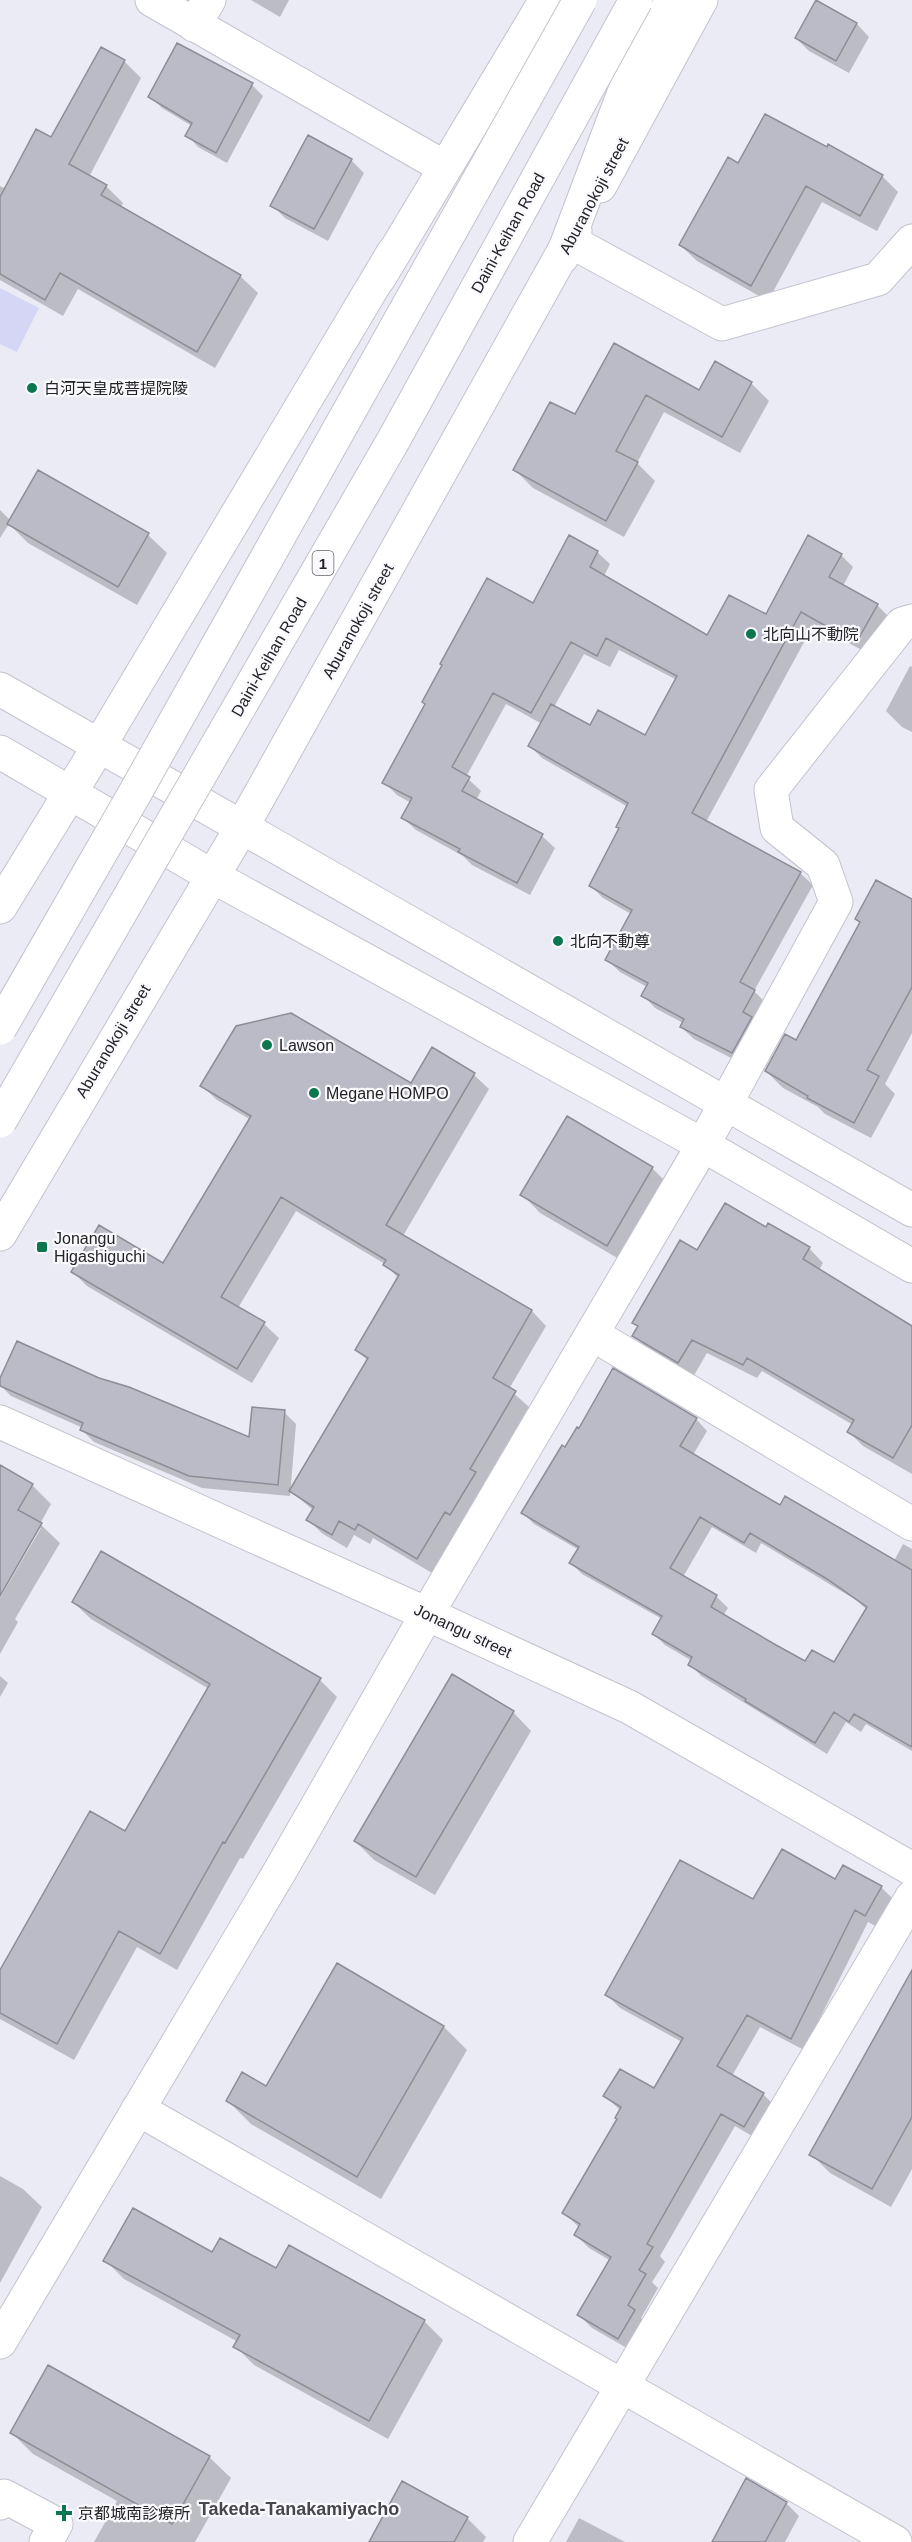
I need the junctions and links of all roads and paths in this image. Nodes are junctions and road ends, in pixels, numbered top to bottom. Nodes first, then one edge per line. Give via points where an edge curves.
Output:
1 (152, 0) edge
2 (531, 0) edge
3 (546, 0) edge
4 (580, 0) edge
5 (636, 0) edge
6 (672, 0) edge
7 (701, 0) edge
8 (201, 12) edge
9 (444, 167) junction
10 (912, 241) edge
11 (566, 249) junction
12 (379, 278) junction
13 (912, 621) edge
14 (0, 689) edge
15 (99, 746) junction
16 (0, 752) edge
17 (69, 793) junction
18 (242, 827) junction
19 (212, 876) junction
20 (0, 907) edge
21 (0, 1028) edge
22 (727, 1103) junction
23 (0, 1121) edge
24 (703, 1145) junction
25 (912, 1210) edge
26 (0, 1234) edge
27 (912, 1266) edge
28 (592, 1334) junction
29 (0, 1422) edge
30 (912, 1524) edge
31 (427, 1614) junction
32 (912, 1869) edge
33 (912, 1897) edge
34 (138, 2109) junction
35 (0, 2342) edge
36 (622, 2386) junction
37 (0, 2503) edge
38 (46, 2542) edge
39 (530, 2542) edge
40 (895, 2542) edge

1 - 8 main road
2 - 9 main road
3 - 12 main road
4 - 21 main road, bridge
5 - 23 main road, Daini-Keihan Road / 1, bridge via 393,441
6 - 11 main road via 625,90
7 - 11 main road, Aburanokoji street
8 - 9 main road
9 - 12 main road
10 - 11 main road via 878,279 722,324
11 - 18 main road, Aburanokoji street
12 - 15 main road
13 - 22 main road via 902,624 771,790 777,828 823,865 836,902
14 - 15 main road
15 - 17 main road
15 - 18 main road
16 - 17 main road
17 - 19 main road
17 - 20 main road
18 - 19 main road, Aburanokoji street
18 - 22 main road
19 - 24 main road
19 - 26 main road, Aburanokoji street
22 - 24 main road
22 - 25 main road
24 - 27 main road
24 - 28 main road
28 - 30 main road
28 - 31 main road
29 - 31 main road, Jonangu street
31 - 32 main road, Jonangu street via 629,1707
31 - 34 main road
33 - 36 main road
34 - 35 main road
34 - 36 main road
36 - 39 main road
36 - 40 main road
37 - 38 main road via 4,2496 56,2524

